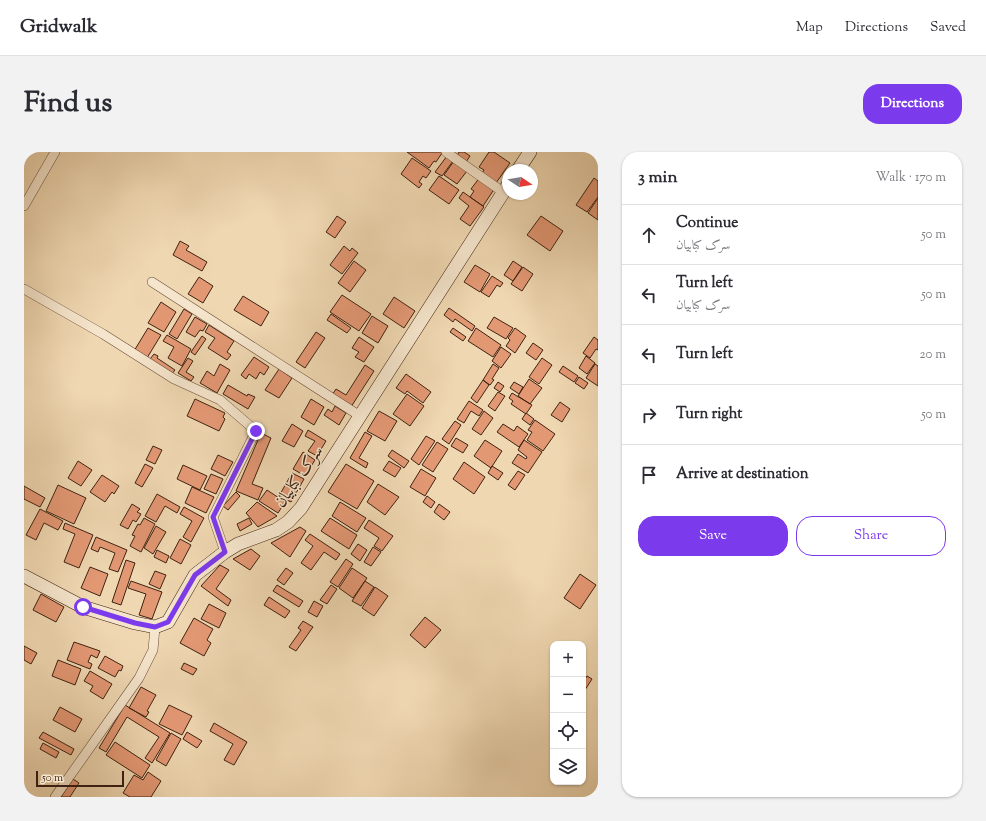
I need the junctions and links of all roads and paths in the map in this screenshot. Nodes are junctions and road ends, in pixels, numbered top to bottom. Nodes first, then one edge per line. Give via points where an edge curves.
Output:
1 (55, 152) edge
2 (446, 152) edge
3 (530, 152) edge
4 (522, 164) edge
5 (502, 186) edge
6 (502, 194) edge
7 (24, 206) edge
8 (152, 282) dead end
9 (24, 289) edge
10 (360, 416) junction
11 (225, 552) junction
12 (24, 576) edge
13 (155, 627) junction
14 (55, 797) edge

1 - 7 street
2 - 5 street
3 - 4 street
6 - 10 street, سرک کبابیان
8 - 10 street
9 - 11 street via 103,334 174,379 220,400 256,431 213,517
10 - 11 street, سرک کبابیان via 301,508 288,522 276,530 238,544
11 - 13 street, سرک کبابیان via 195,575 168,622
12 - 13 street via 83,607
13 - 14 street via 153,650 139,678

